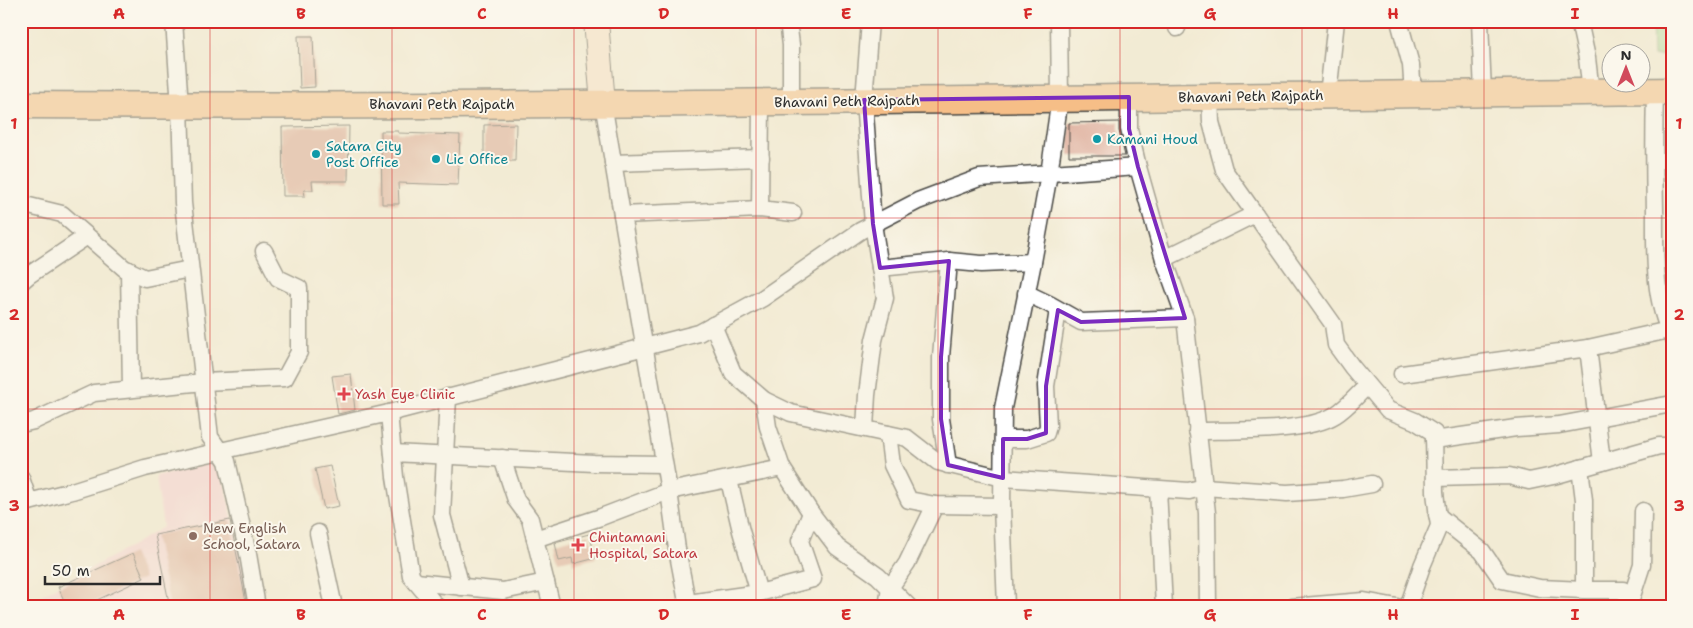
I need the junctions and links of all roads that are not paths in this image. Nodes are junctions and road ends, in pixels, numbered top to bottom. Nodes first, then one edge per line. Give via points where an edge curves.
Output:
1 (174, 21) edge
2 (596, 21) edge
3 (788, 21) edge
4 (870, 21) edge
5 (1060, 21) edge
6 (1336, 21) edge
7 (1399, 21) edge
8 (1480, 21) edge
9 (1579, 21) edge
10 (1663, 91) edge
11 (1590, 92) junction
12 (1483, 93) junction
13 (1413, 94) junction
14 (1328, 95) junction
15 (1210, 96) junction
16 (1129, 97) junction
17 (1060, 98) junction
18 (864, 100) junction
19 (791, 101) junction
20 (761, 102) junction
21 (603, 103) junction
22 (21, 105) edge
23 (180, 106) junction
24 (761, 158) junction
25 (613, 163) junction
26 (1138, 167) junction
27 (1049, 174) junction
28 (21, 204) edge
29 (760, 209) junction
30 (793, 213) dead end
31 (1255, 214) junction
32 (622, 215) junction
33 (872, 224) junction
34 (87, 236) junction
35 (264, 251) dead end
36 (1164, 259) junction
37 (949, 261) junction
38 (1033, 262) junction
39 (880, 268) junction
40 (190, 269) junction
41 (129, 270) junction
42 (21, 282) edge
43 (1026, 294) junction
44 (1058, 310) junction
45 (1185, 318) junction
46 (713, 324) junction
47 (1669, 324) edge
48 (644, 346) junction
49 (1588, 348) junction
50 (1402, 374) dead end
51 (204, 382) junction
52 (1367, 386) junction
53 (131, 389) junction
54 (448, 397) junction
55 (764, 400) junction
56 (1672, 404) edge
57 (389, 413) junction
58 (1597, 417) junction
59 (21, 424) edge
60 (865, 428) junction
61 (1197, 431) junction
62 (888, 434) junction
63 (1003, 439) junction
64 (1434, 440) junction
65 (1672, 446) edge
66 (220, 451) junction
67 (393, 453) junction
68 (446, 455) junction
69 (502, 458) junction
70 (1602, 462) junction
71 (663, 464) junction
72 (948, 465) junction
73 (782, 468) junction
74 (1580, 468) junction
75 (21, 478) edge
76 (1003, 478) junction
77 (1435, 478) junction
78 (729, 480) junction
79 (1372, 484) dead end
80 (1204, 487) junction
81 (1158, 489) junction
82 (669, 491) junction
83 (25, 503) edge
84 (935, 505) junction
85 (1002, 506) junction
86 (1643, 511) dead end
87 (811, 513) junction
88 (1438, 515) junction
89 (318, 533) dead end
90 (535, 539) junction
91 (416, 582) junction
92 (546, 582) junction
93 (461, 587) junction
94 (890, 588) junction
95 (1584, 590) junction
96 (759, 593) junction
97 (1364, 604) edge
98 (1632, 604) edge
99 (432, 605) edge
100 (688, 605) edge
101 (258, 607) edge
102 (334, 607) edge
103 (552, 607) edge
104 (887, 607) edge
105 (910, 607) edge
106 (1006, 607) edge
107 (1164, 607) edge
108 (1208, 607) edge
109 (1291, 607) edge
110 (1397, 607) edge
111 (1408, 607) edge

1 - 23 street
2 - 21 main road
3 - 19 street
4 - 18 street
5 - 17 street
6 - 14 street
7 - 13 street via 1411,65
8 - 12 street
9 - 11 street
10 - 11 main road, Bhavani Peth Rajpath
10 - 47 street via 1654,153 1655,262 1658,287
11 - 12 main road, Bhavani Peth Rajpath
12 - 13 main road, Bhavani Peth Rajpath
13 - 14 main road, Bhavani Peth Rajpath
14 - 15 main road, Bhavani Peth Rajpath
15 - 16 main road, Bhavani Peth Rajpath
15 - 31 street via 1211,122 1224,170
16 - 17 main road, Bhavani Peth Rajpath
16 - 26 street via 1129,129
17 - 18 main road, Bhavani Peth Rajpath
17 - 27 street
18 - 19 main road, Bhavani Peth Rajpath
18 - 33 street
19 - 20 main road, Bhavani Peth Rajpath
20 - 21 main road, Bhavani Peth Rajpath
20 - 24 street
21 - 23 main road, Bhavani Peth Rajpath
21 - 25 street
22 - 23 main road, Bhavani Peth Rajpath
23 - 40 street via 183,203
24 - 25 street
24 - 29 street
25 - 32 street
26 - 27 street
26 - 36 street
27 - 33 street via 979,178 918,201
27 - 38 street
28 - 34 street via 62,214
29 - 30 street
29 - 32 street
31 - 36 street
31 - 52 street via 1333,324 1336,345
32 - 48 street
33 - 39 street
33 - 46 street via 763,298
34 - 41 street
34 - 42 street
35 - 51 street via 278,278 298,288 298,352 285,378
36 - 45 street
37 - 38 street via 981,264
37 - 39 street
37 - 72 street via 941,357 941,418
38 - 43 street
39 - 60 street via 886,298 874,340
40 - 41 street via 144,278
40 - 51 street
41 - 53 street
43 - 44 street
43 - 63 street via 1003,408
44 - 45 street via 1081,322
44 - 63 street via 1046,386 1046,432 1028,439
45 - 61 street
46 - 48 street via 698,333
46 - 55 street via 733,373
47 - 49 street
48 - 54 street
48 - 71 street
49 - 50 street
49 - 58 street
51 - 53 street
51 - 66 street via 210,437
52 - 61 street via 1336,415 1319,422 1292,427
52 - 64 street via 1388,410 1434,433
53 - 59 street via 94,392
54 - 57 street
54 - 68 street
55 - 60 street via 791,413
55 - 73 street via 768,427
56 - 58 street
57 - 66 street
57 - 67 street
58 - 64 street via 1559,425
58 - 70 street
60 - 62 street
61 - 80 street
62 - 72 street via 907,438 938,462
62 - 84 street via 892,465 909,500
63 - 76 street
64 - 77 street
65 - 70 street via 1659,446
66 - 83 street via 145,468
66 - 101 street via 226,461
67 - 68 street
67 - 91 street via 411,576
68 - 69 street
68 - 93 street via 442,515
69 - 71 street
69 - 90 street via 516,500 530,519
70 - 74 street
71 - 82 street
72 - 76 street
73 - 78 street
73 - 87 street
74 - 77 street via 1529,481 1510,476
74 - 95 street via 1584,500
75 - 83 street
76 - 81 street
76 - 85 street
77 - 88 street
78 - 82 street
78 - 96 street
79 - 80 street via 1287,493
80 - 81 street via 1189,491
80 - 108 street
81 - 107 street
82 - 90 street
82 - 100 street
84 - 85 street
84 - 94 street via 907,563
85 - 106 street
86 - 98 street via 1642,565
87 - 94 street via 837,547
87 - 96 street via 800,541 813,579
88 - 95 street via 1482,551 1502,580 1540,588
88 - 111 street via 1439,526
89 - 102 street
90 - 92 street
91 - 93 street
91 - 99 street
92 - 93 street via 503,591
92 - 103 street
94 - 104 street
94 - 105 street
95 - 98 street via 1624,590
96 - 100 street
97 - 109 street
97 - 110 street

